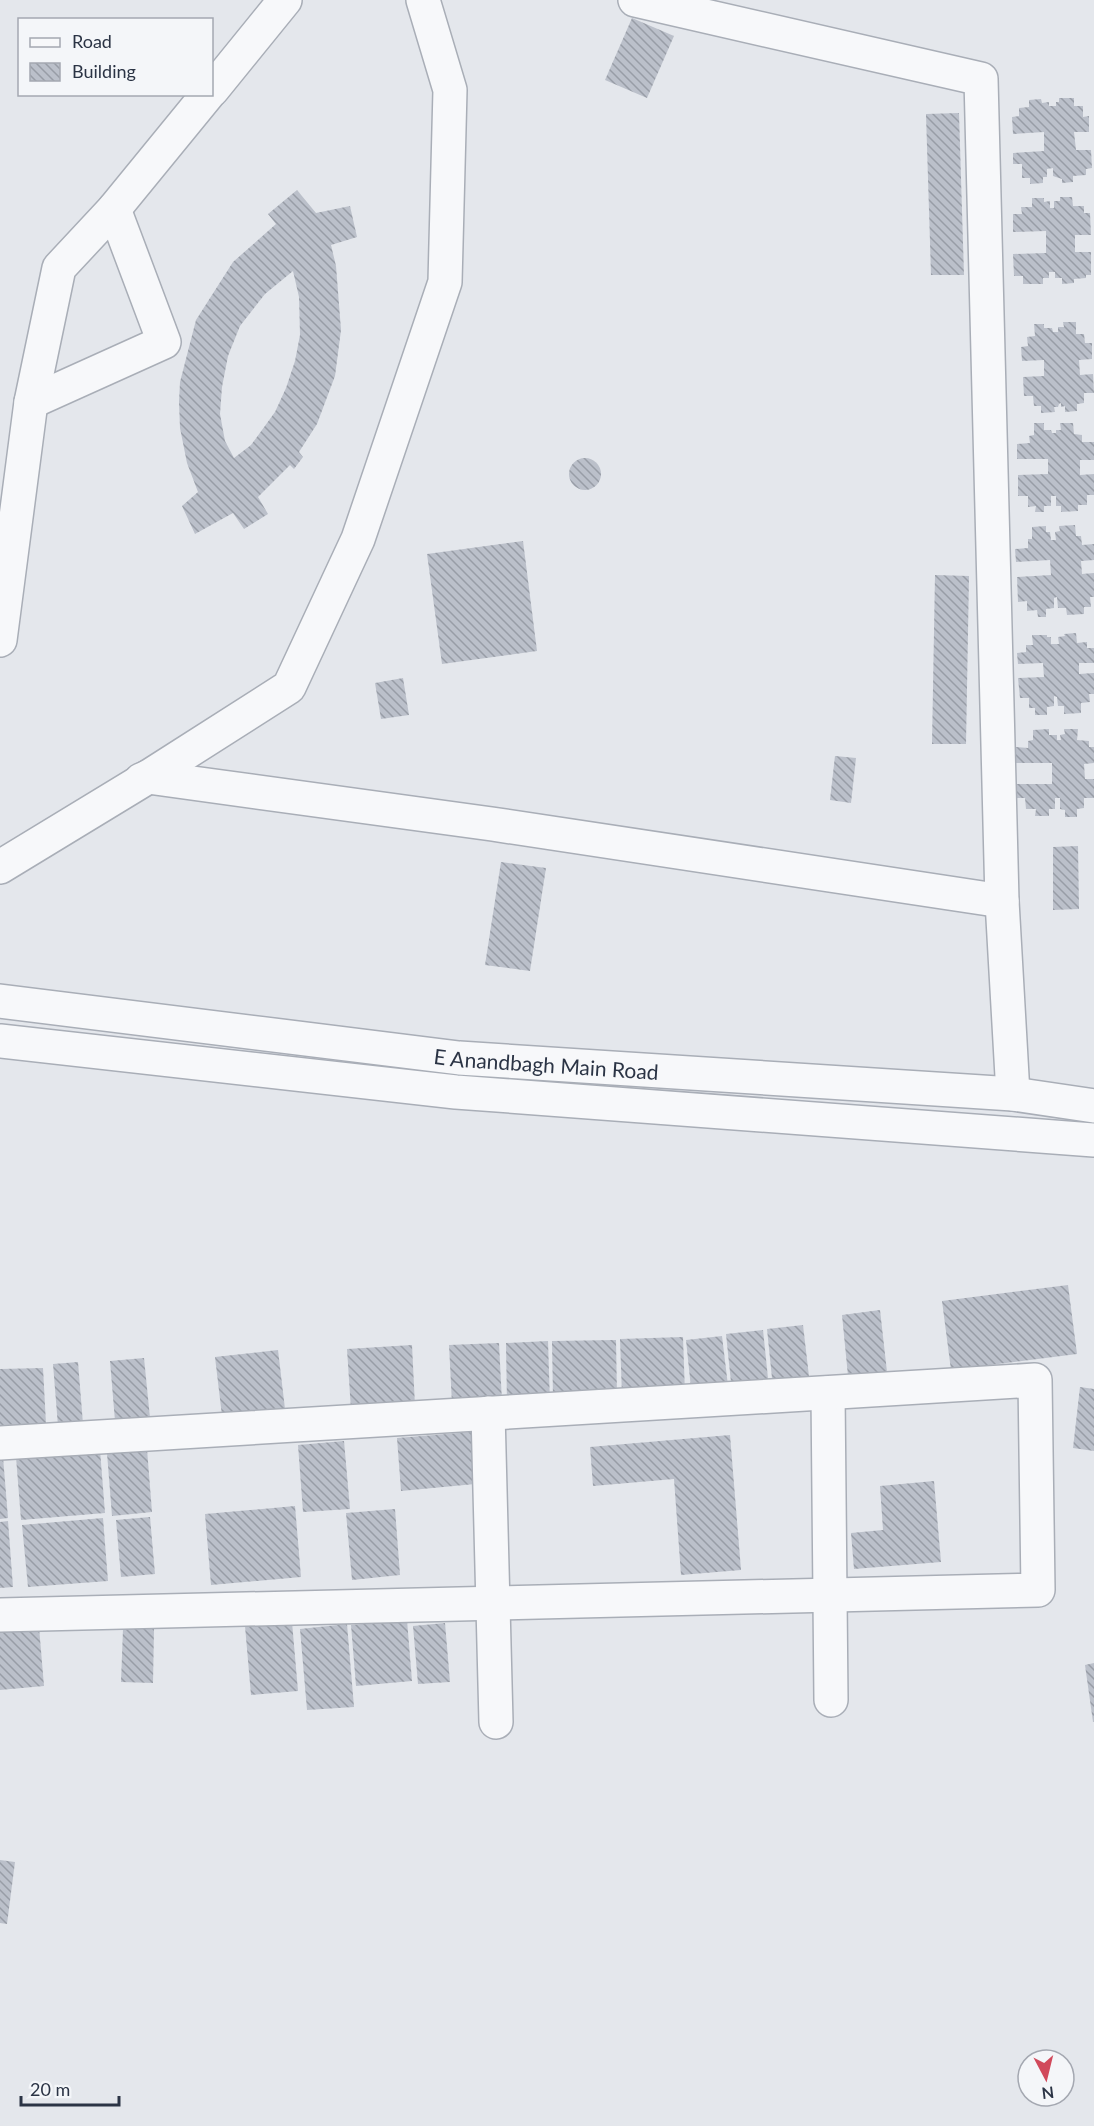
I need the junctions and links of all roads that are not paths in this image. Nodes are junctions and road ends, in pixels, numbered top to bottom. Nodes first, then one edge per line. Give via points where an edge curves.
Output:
1 (285, 0) edge
2 (423, 0) edge
3 (635, 0) edge
4 (213, 89) edge
5 (206, 96) edge
6 (114, 209) junction
7 (31, 402) junction
8 (0, 640) edge
9 (148, 777) junction
10 (64, 808) dead end
11 (0, 867) edge
12 (1002, 901) junction
13 (0, 1001) edge
14 (0, 1041) edge
15 (1013, 1094) junction
16 (1094, 1106) edge
17 (1094, 1140) edge
18 (828, 1393) junction
19 (488, 1413) junction
20 (0, 1443) edge
21 (831, 1597) junction
22 (491, 1604) junction
23 (0, 1615) edge
24 (831, 1700) dead end
25 (496, 1722) dead end

1 - 4 street
2 - 9 street via 450,90 445,282 358,539 289,687
3 - 12 street via 981,79
5 - 6 street
6 - 7 street via 59,268
6 - 7 street via 164,342
7 - 8 street
9 - 10 street
9 - 11 street
9 - 12 street via 504,825
12 - 15 street
13 - 15 street, E Anandbagh Main Road via 459,1058
14 - 17 street, E Anandbagh Main Road via 456,1092
15 - 16 street, E Anandbagh Main Road
18 - 19 street
18 - 21 street
18 - 21 street via 1035,1380 1038,1590
19 - 20 street
19 - 22 street
21 - 22 street
21 - 24 street
22 - 23 street
22 - 25 street

